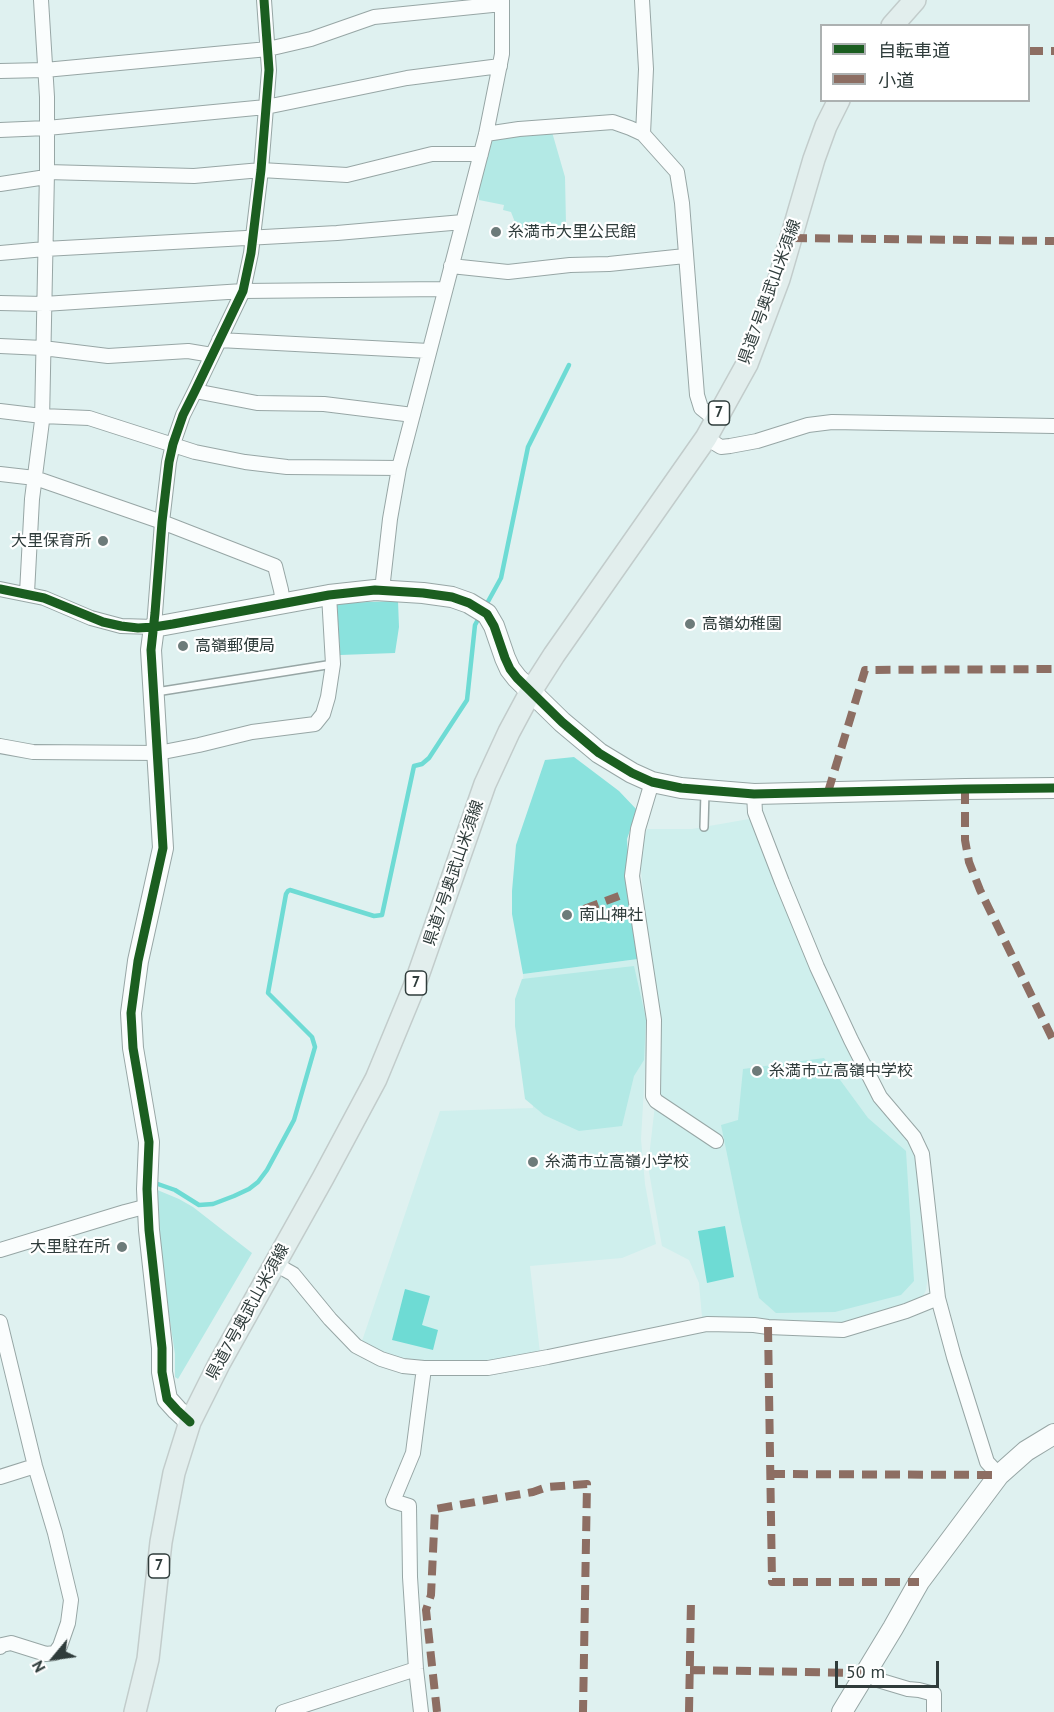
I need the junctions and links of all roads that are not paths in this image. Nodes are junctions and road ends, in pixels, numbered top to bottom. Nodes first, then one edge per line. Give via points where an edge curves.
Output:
1 (41, 0) edge
2 (264, 0) edge
3 (642, 0) edge
4 (915, 0) edge
5 (502, 2) edge
6 (894, 24) edge
7 (268, 49) junction
8 (500, 66) junction
9 (45, 70) junction
10 (0, 71) edge
11 (838, 102) edge
12 (266, 107) junction
13 (46, 128) junction
14 (0, 130) edge
15 (486, 134) junction
16 (643, 135) junction
17 (481, 154) junction
18 (261, 170) junction
19 (46, 175) junction
20 (0, 184) edge
21 (463, 222) junction
22 (253, 237) junction
23 (45, 249) junction
24 (0, 254) edge
25 (685, 256) junction
26 (451, 266) junction
27 (445, 289) junction
28 (243, 291) junction
29 (0, 303) edge
30 (44, 304) junction
31 (219, 340) junction
32 (0, 346) edge
33 (43, 348) junction
34 (429, 351) junction
35 (212, 355) junction
36 (195, 391) junction
37 (0, 411) edge
38 (413, 415) junction
39 (42, 416) junction
40 (716, 420) junction
41 (1054, 426) edge
42 (705, 438) junction
43 (173, 444) junction
44 (399, 468) junction
45 (0, 474) edge
46 (35, 478) junction
47 (162, 522) junction
48 (0, 589) edge
49 (382, 590) junction
50 (27, 594) junction
51 (329, 595) junction
52 (283, 603) junction
53 (154, 627) junction
54 (333, 664) junction
55 (531, 691) junction
56 (154, 692) junction
57 (0, 746) edge
58 (158, 753) junction
59 (652, 782) junction
60 (1054, 788) edge
61 (705, 790) junction
62 (754, 794) junction
63 (704, 827) dead end
64 (716, 1141) dead end
65 (148, 1206) junction
66 (0, 1250) edge
67 (275, 1264) junction
68 (939, 1298) junction
69 (0, 1322) edge
70 (424, 1368) junction
71 (190, 1422) junction
72 (1054, 1434) edge
73 (35, 1466) junction
74 (999, 1475) junction
75 (0, 1477) edge
76 (0, 1647) edge
77 (416, 1669) junction
78 (864, 1673) junction
79 (135, 1712) edge
80 (284, 1712) edge
81 (421, 1712) edge
82 (842, 1712) edge
83 (934, 1712) edge

1 - 9 street
2 - 7 street
3 - 16 street via 646,69
4 - 6 main road
5 - 7 street via 374,17
5 - 8 street
7 - 9 street
7 - 12 street
8 - 12 street via 407,78
8 - 15 street
9 - 10 street
9 - 13 street
11 - 40 main road, 県道7号奥武山米須線 / 7 via 814,159 762,326 747,364
12 - 13 street
12 - 18 street
13 - 14 street
13 - 19 street
15 - 16 street via 613,122
15 - 17 street
16 - 25 street via 677,172
17 - 18 street via 432,154 347,175
17 - 21 street
18 - 19 street via 194,176
18 - 22 street
19 - 20 street
19 - 23 street
21 - 22 street
21 - 26 street
22 - 23 street
22 - 28 street
23 - 24 street
23 - 30 street
25 - 26 street via 508,272
25 - 40 street via 697,395 701,408
26 - 27 street
27 - 28 street
27 - 34 street
28 - 30 street
28 - 31 street
29 - 30 street
30 - 33 street
31 - 34 street
31 - 35 street
32 - 33 street
33 - 35 street via 108,356 188,351
33 - 39 street
34 - 38 street
35 - 36 street
36 - 38 street via 257,403 324,404
36 - 43 street
37 - 39 street
38 - 44 street
39 - 43 street via 89,418
39 - 46 street
40 - 42 main road, 県道7号奥武山米須線 / 7
41 - 42 street via 832,422 730,446 721,447
42 - 55 main road, 県道7号奥武山米須線 / 7
43 - 44 street via 195,452 287,467
43 - 47 street
44 - 49 street
45 - 46 street
46 - 47 street
46 - 50 street
47 - 52 street via 274,566
47 - 53 street
48 - 50 street
49 - 51 street
49 - 55 street via 452,597 487,614 510,669
50 - 53 street via 104,622
51 - 52 street
51 - 54 street
52 - 53 street
53 - 56 street
54 - 56 lane
54 - 58 street via 323,714 315,724 252,732
55 - 59 street via 599,753
55 - 67 main road, 県道7号奥武山米須線 / 7 via 485,784 414,987 376,1079
56 - 58 street
57 - 58 street via 33,752
58 - 65 street via 164,848 138,961 131,1013 149,1142
59 - 61 street
59 - 64 street via 638,829 632,876 654,1020 653,1096
60 - 62 street
61 - 62 street
61 - 63 lane
62 - 68 street via 755,812 817,967 880,1097 914,1137 922,1154
65 - 66 street
65 - 71 street via 167,1399
67 - 70 street via 292,1274 356,1346 381,1359
67 - 71 main road, 県道7号奥武山米須線 / 7
68 - 70 street via 843,1330 707,1324 488,1368
68 - 74 street via 987,1462
69 - 73 street
70 - 77 street via 413,1453 393,1501 409,1506
71 - 79 main road, 県道7号奥武山米須線 / 7 via 174,1473 161,1542 148,1659
72 - 74 street via 1026,1451
73 - 75 street
73 - 76 street via 69,1590 68,1623 55,1653 11,1643
74 - 78 street via 919,1582
77 - 80 street
77 - 81 street
78 - 82 street
78 - 83 street via 934,1694

